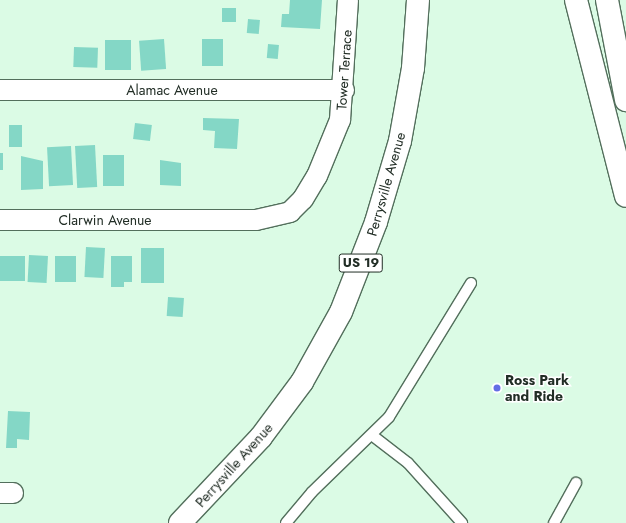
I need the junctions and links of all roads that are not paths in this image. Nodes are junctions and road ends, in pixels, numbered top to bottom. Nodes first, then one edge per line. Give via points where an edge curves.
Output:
1 (348, 0) edge
2 (418, 0) edge
3 (576, 0) edge
4 (607, 0) edge
5 (0, 90) edge
6 (344, 90) junction
7 (626, 100) edge
8 (626, 196) edge
9 (0, 220) edge
10 (210, 220) joint
11 (470, 283) dead end
12 (373, 436) junction
13 (576, 483) dead end
14 (180, 523) edge
15 (286, 523) edge
16 (462, 523) edge
17 (554, 523) edge

1 - 6 street, Tower Terrace
2 - 14 main road, Perrysville Avenue / US 19 via 413,68 400,141 376,222 341,312 302,382 261,437
3 - 8 main road
4 - 7 main road
5 - 6 street, Alamac Avenue
6 - 10 street, Tower Terrace via 334,138 317,176 297,207 282,216 266,219
9 - 10 street, Clarwin Avenue
11 - 12 lane via 410,387
12 - 15 lane via 297,508
12 - 16 lane via 408,462
13 - 17 lane

